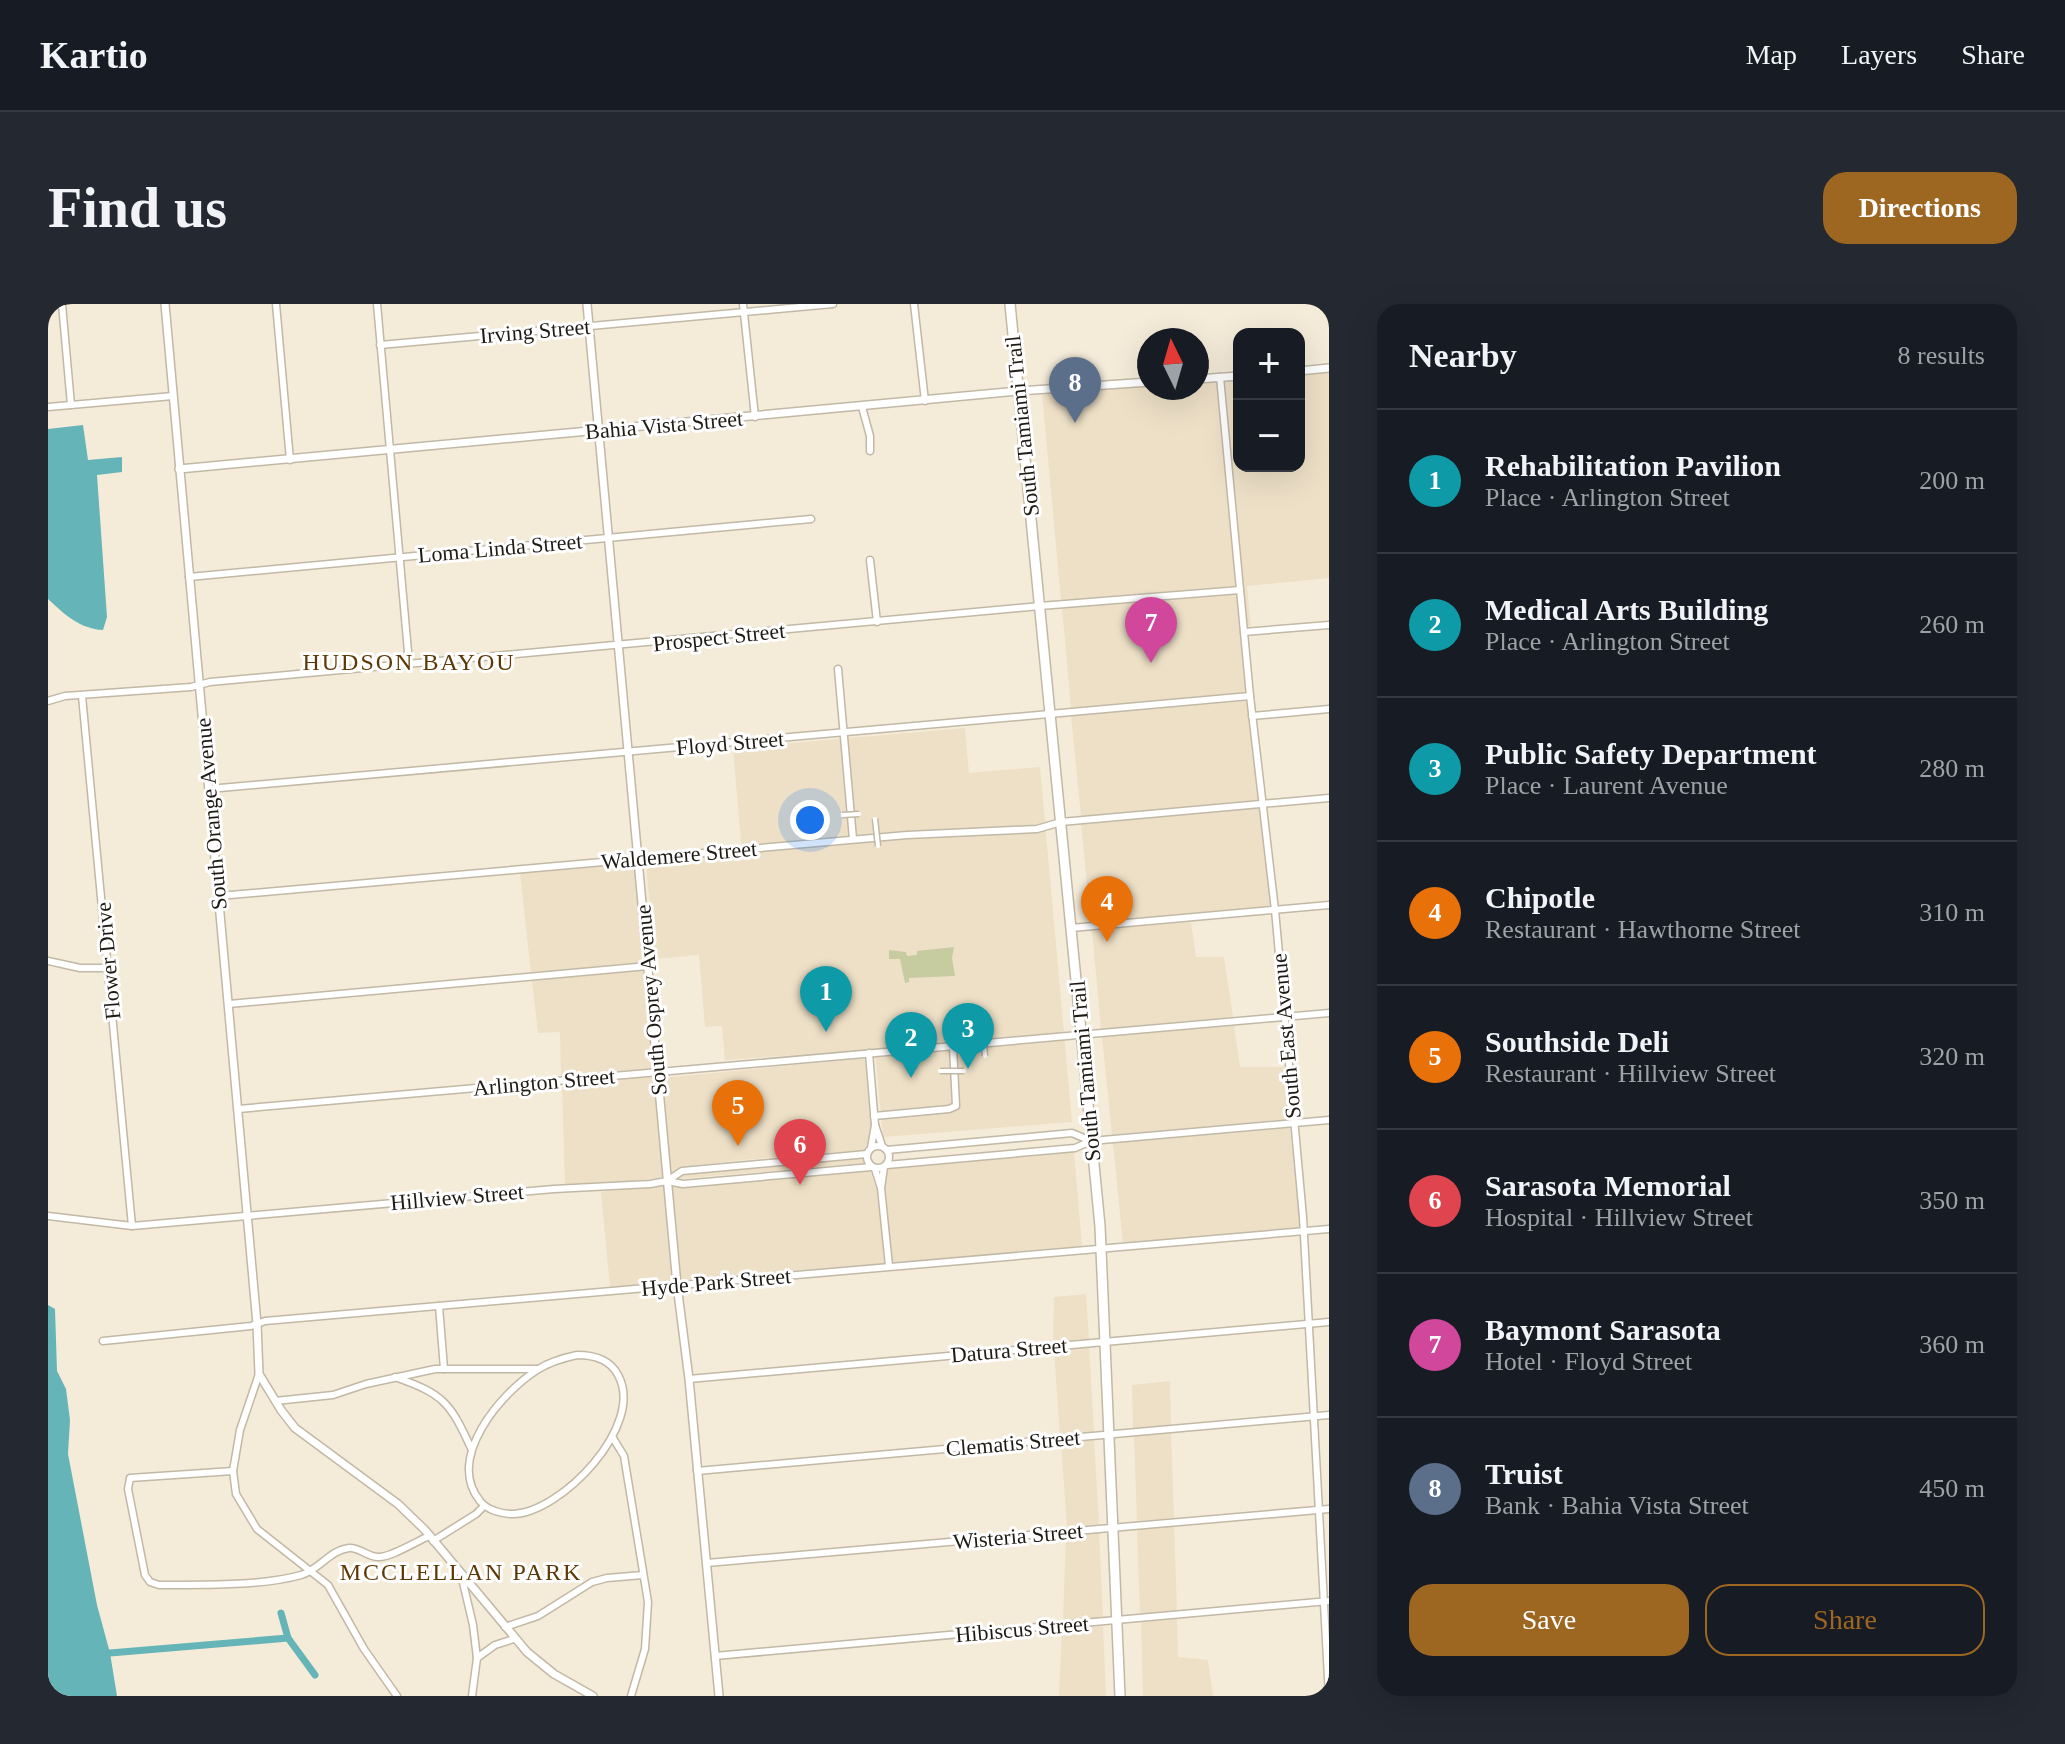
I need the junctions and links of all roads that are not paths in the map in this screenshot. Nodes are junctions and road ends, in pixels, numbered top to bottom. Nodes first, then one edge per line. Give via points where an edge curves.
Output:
1 (62, 304) edge
2 (165, 304) edge
3 (276, 304) edge
4 (377, 304) edge
5 (587, 304) edge
6 (833, 304) edge
7 (914, 304) edge
8 (1010, 304) edge
9 (744, 308) edge
10 (590, 326) junction
11 (380, 345) junction
12 (1329, 368) edge
13 (1305, 370) edge
14 (1233, 376) edge
15 (1220, 377) junction
16 (1209, 378) edge
17 (1137, 383) edge
18 (1019, 391) junction
19 (173, 396) junction
20 (925, 401) junction
21 (71, 405) junction
22 (48, 407) edge
23 (862, 407) junction
24 (755, 417) junction
25 (600, 431) junction
26 (390, 450) junction
27 (870, 451) dead end
28 (290, 460) junction
29 (179, 469) junction
30 (811, 519) dead end
31 (610, 538) junction
32 (400, 557) junction
33 (870, 560) dead end
34 (189, 577) junction
35 (1240, 590) junction
36 (1040, 606) junction
37 (877, 622) junction
38 (1329, 625) edge
39 (1244, 632) junction
40 (620, 645) junction
41 (409, 663) junction
42 (838, 669) dead end
43 (199, 684) junction
44 (48, 690) edge
45 (82, 696) junction
46 (1250, 696) junction
47 (50, 701) edge
48 (1329, 709) edge
49 (1050, 713) junction
50 (1252, 716) junction
51 (844, 733) junction
52 (630, 752) junction
53 (209, 789) junction
54 (1329, 798) edge
55 (1262, 804) junction
56 (859, 814) dead end
57 (842, 815) dead end
58 (875, 819) dead end
59 (1061, 822) junction
60 (853, 839) junction
61 (878, 846) dead end
62 (639, 859) junction
63 (219, 896) junction
64 (1329, 905) edge
65 (1275, 910) junction
66 (1071, 928) junction
67 (48, 961) edge
68 (648, 966) junction
69 (108, 968) junction
70 (229, 1004) junction
71 (1329, 1013) edge
72 (1285, 1017) junction
73 (983, 1033) dead end
74 (1081, 1035) junction
75 (953, 1046) junction
76 (869, 1053) junction
77 (985, 1056) dead end
78 (940, 1071) dead end
79 (964, 1071) dead end
80 (658, 1072) junction
81 (238, 1109) junction
82 (874, 1116) junction
83 (1329, 1120) edge
84 (1293, 1123) junction
85 (875, 1125) junction
86 (1091, 1141) junction
87 (884, 1148) junction
88 (869, 1151) junction
89 (885, 1166) junction
90 (873, 1168) junction
91 (667, 1181) junction
92 (881, 1188) junction
93 (48, 1216) edge
94 (247, 1216) junction
95 (132, 1226) junction
96 (1329, 1229) edge
97 (1304, 1231) junction
98 (1101, 1249) junction
99 (889, 1266) junction
100 (677, 1285) junction
101 (439, 1306) junction
102 (1329, 1322) edge
103 (257, 1324) junction
104 (1308, 1324) junction
105 (103, 1341) dead end
106 (1106, 1342) junction
107 (444, 1369) junction
108 (537, 1369) junction
109 (259, 1374) junction
110 (395, 1377) junction
111 (689, 1379) junction
112 (275, 1401) junction
113 (1329, 1415) edge
114 (1315, 1416) junction
115 (1109, 1434) junction
116 (613, 1438) junction
117 (471, 1448) junction
118 (233, 1471) junction
119 (697, 1471) junction
120 (484, 1506) junction
121 (1329, 1509) edge
122 (1317, 1510) junction
123 (1113, 1527) junction
124 (431, 1539) junction
125 (707, 1563) junction
126 (314, 1571) junction
127 (461, 1574) junction
128 (643, 1575) junction
129 (1326, 1602) edge
130 (1117, 1620) junction
131 (505, 1627) junction
132 (514, 1639) junction
133 (715, 1656) junction
134 (477, 1658) junction
135 (397, 1696) edge
136 (472, 1696) edge
137 (593, 1696) edge
138 (631, 1696) edge
139 (719, 1696) edge
140 (1120, 1696) edge
141 (1329, 1696) edge

1 - 21 street
2 - 19 street, South Orange Avenue
3 - 28 street
4 - 11 street
5 - 10 street, South Osprey Avenue
6 - 9 street, Irving Street
7 - 20 street
8 - 18 main road, South Tamiami Trail
9 - 10 street, Irving Street
9 - 24 street
10 - 11 street, Irving Street
10 - 25 street, South Osprey Avenue
11 - 26 street
12 - 13 street
14 - 15 street
15 - 16 street
15 - 35 street, South East Avenue
17 - 18 street, Bahia Vista Street
18 - 20 street, Bahia Vista Street
18 - 36 main road, South Tamiami Trail
19 - 21 street
19 - 29 street, South Orange Avenue
20 - 23 street, Bahia Vista Street
21 - 22 street
23 - 24 street, Bahia Vista Street
23 - 27 street
24 - 25 street, Bahia Vista Street
25 - 26 street, Bahia Vista Street
25 - 31 street, South Osprey Avenue
26 - 28 street, Bahia Vista Street
26 - 32 street
28 - 29 street, Bahia Vista Street
29 - 34 street, South Orange Avenue
30 - 31 street, Loma Linda Street
31 - 32 street, Loma Linda Street
31 - 40 street, South Osprey Avenue
32 - 34 street, Loma Linda Street
32 - 41 street
33 - 37 street
34 - 43 street, South Orange Avenue
35 - 36 street, Prospect Street
35 - 39 street, South East Avenue
36 - 37 street, Prospect Street
36 - 49 main road, South Tamiami Trail
37 - 40 street, Prospect Street
38 - 39 street
39 - 46 street, South East Avenue
40 - 41 street, Prospect Street
40 - 52 street, South Osprey Avenue
41 - 43 street, Prospect Street
42 - 51 street
43 - 45 street, Prospect Street
43 - 53 street, South Orange Avenue
44 - 47 street
45 - 47 street, Prospect Street
45 - 69 street, Flower Drive
46 - 49 street, Floyd Street
46 - 50 street, South East Avenue
48 - 50 street
49 - 51 street, Floyd Street
49 - 59 main road, South Tamiami Trail
50 - 55 street, South East Avenue
51 - 52 street, Floyd Street
51 - 60 street
52 - 53 street, Floyd Street
52 - 62 street, South Osprey Avenue
53 - 63 street, South Orange Avenue
54 - 55 street, Waldemere Street
55 - 59 street, Waldemere Street
55 - 65 street, South East Avenue
56 - 57 street, bridge
58 - 61 street, bridge
59 - 60 street, Waldemere Street via 1037,829
59 - 66 main road, South Tamiami Trail
60 - 62 street, Waldemere Street
62 - 63 street, Waldemere Street
62 - 68 street, South Osprey Avenue
63 - 70 street, South Orange Avenue
64 - 65 street
65 - 66 street
65 - 72 street, South East Avenue
66 - 74 main road, South Tamiami Trail
67 - 69 street
68 - 70 street
68 - 80 street, South Osprey Avenue
69 - 95 street, Flower Drive
70 - 81 street, South Orange Avenue
71 - 72 street, Arlington Street
72 - 74 street, Arlington Street
72 - 84 street, South East Avenue
73 - 77 street, bridge
74 - 75 street, Arlington Street
74 - 86 main road, South Tamiami Trail
75 - 76 street, Arlington Street
75 - 82 street via 953,1108
76 - 80 street, Arlington Street
76 - 82 street
78 - 79 street, bridge
80 - 81 street, Arlington Street
80 - 91 street, South Osprey Avenue
81 - 94 street, South Orange Avenue
82 - 85 street
83 - 84 street
84 - 86 street
84 - 97 street, South East Avenue
85 - 87 street
85 - 88 street
86 - 87 street via 1072,1133
86 - 89 street via 1075,1148
86 - 98 main road, South Tamiami Trail
87 - 88 street, Hillview Street
87 - 89 street via 890,1157
88 - 90 street
88 - 91 street, Hillview Street via 682,1171
89 - 90 street, Hillview Street
89 - 92 street
90 - 91 street, Hillview Street via 683,1184
90 - 92 street
91 - 94 street, Hillview Street
91 - 100 street, South Osprey Avenue
92 - 99 street
93 - 95 street, Hillview Street
94 - 95 street, Hillview Street
94 - 103 street, South Orange Avenue
96 - 97 street, Hyde Park Street
97 - 98 street, Hyde Park Street
97 - 104 street, South East Avenue
98 - 99 street, Hyde Park Street
98 - 106 main road, South Tamiami Trail
99 - 100 street, Hyde Park Street
100 - 101 street, Hyde Park Street
100 - 111 street, South Osprey Avenue
101 - 103 street, Hyde Park Street
101 - 107 street
102 - 104 street, Datura Street
103 - 105 street, Hyde Park Street
103 - 109 street, South Orange Avenue
104 - 106 street, Datura Street
104 - 114 street, South East Avenue
106 - 111 street, Datura Street
106 - 115 main road, South Tamiami Trail
107 - 108 street
107 - 110 street
108 - 116 street via 577,1355 610,1363 625,1394 624,1413
108 - 117 street via 502,1401
109 - 112 street
109 - 118 street
110 - 112 street via 333,1395
110 - 117 street via 428,1389 445,1402
111 - 119 street, South Osprey Avenue
112 - 124 street via 304,1436 382,1491
113 - 114 street, Clematis Street
114 - 115 street, Clematis Street
114 - 122 street, South East Avenue
115 - 119 street, Clematis Street
115 - 123 main road, South Tamiami Trail
116 - 120 street via 584,1474 541,1505 510,1514
116 - 128 street via 624,1456
117 - 120 street via 470,1482
118 - 126 street via 236,1494 251,1522
118 - 126 street via 132,1477 128,1482 150,1582 213,1585
119 - 125 street, South Osprey Avenue
120 - 124 street
121 - 122 street, Wisteria Street
122 - 123 street, Wisteria Street
122 - 129 street, South East Avenue
123 - 125 street, Wisteria Street
123 - 130 main road, South Tamiami Trail
124 - 126 street via 386,1556 343,1549
124 - 127 street
125 - 133 street, South Osprey Avenue
126 - 135 street via 331,1589
127 - 131 street
127 - 134 street
128 - 131 street via 592,1582 538,1616
128 - 138 street via 647,1636
129 - 130 street, Hibiscus Street
129 - 141 street, South East Avenue
130 - 133 street, Hibiscus Street
130 - 140 main road, South Tamiami Trail
131 - 132 street
132 - 134 street
132 - 137 street via 554,1674
133 - 139 street, South Osprey Avenue
134 - 136 street

